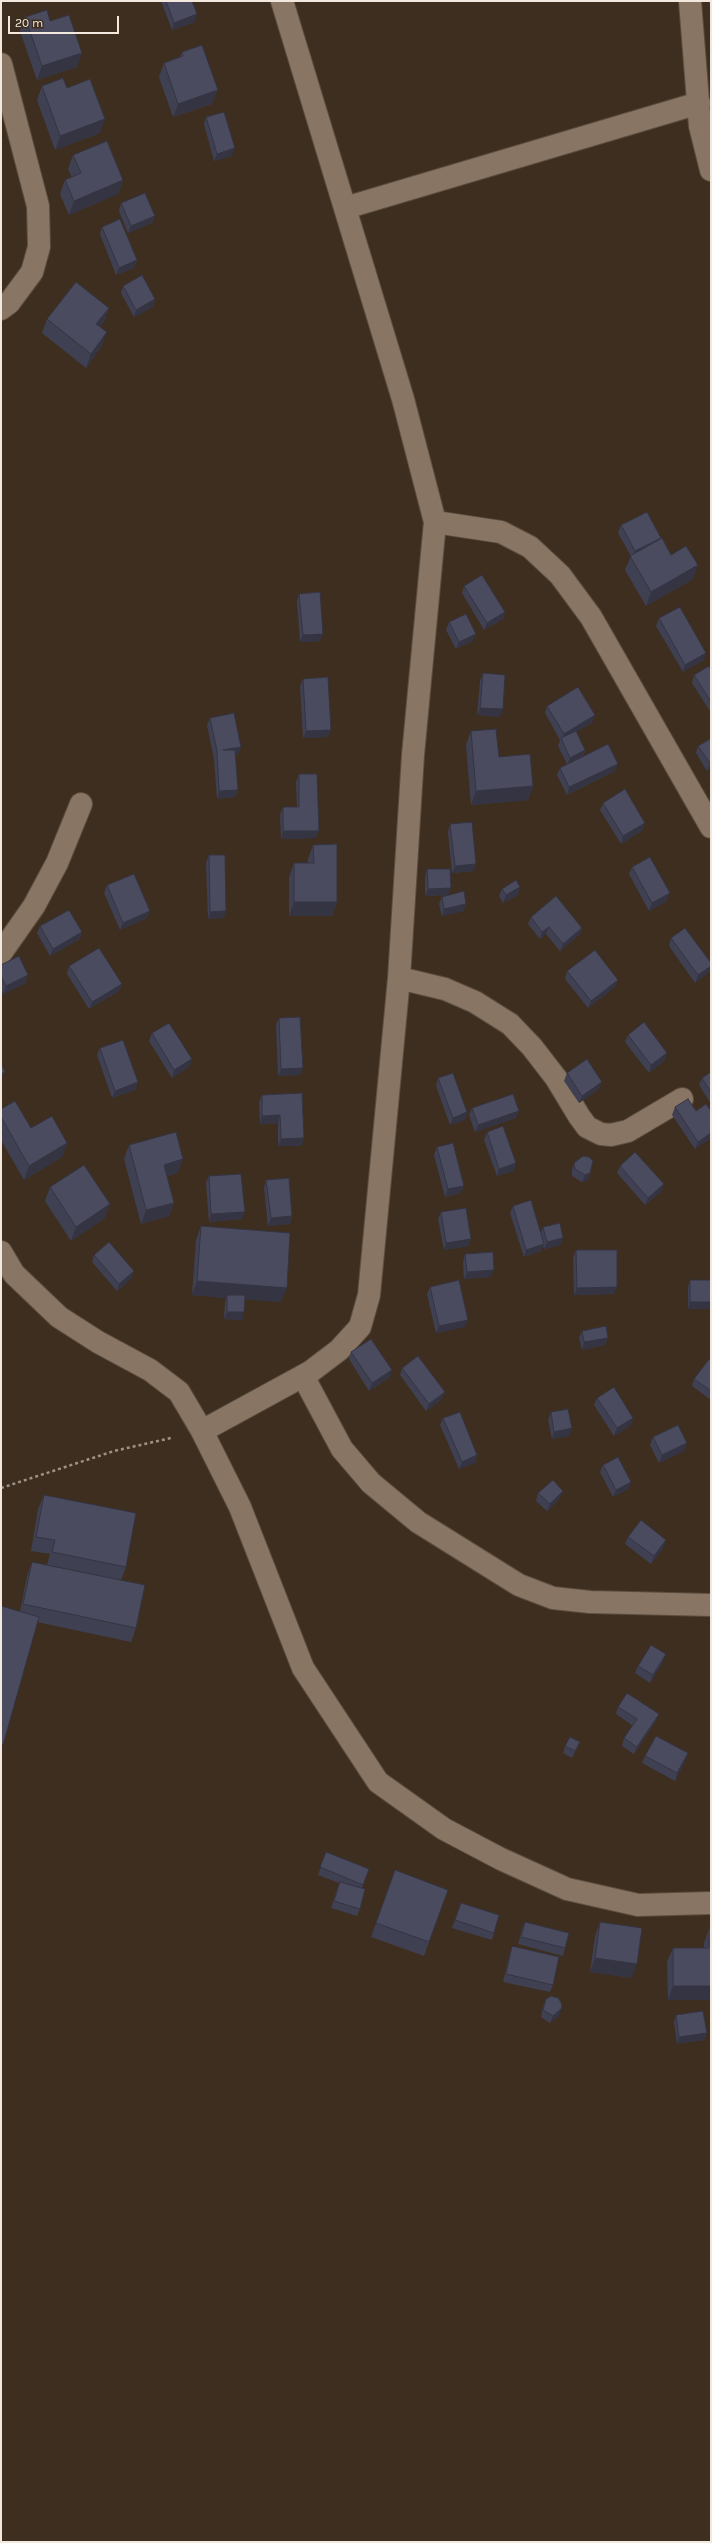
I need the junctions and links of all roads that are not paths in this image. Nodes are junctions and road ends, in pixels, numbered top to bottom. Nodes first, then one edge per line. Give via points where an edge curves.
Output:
1 (282, 1) edge
2 (690, 1) edge
3 (1, 64) edge
4 (698, 103) junction
5 (711, 170) edge
6 (344, 208) junction
7 (1, 309) edge
8 (434, 522) junction
9 (81, 804) dead end
10 (711, 827) edge
11 (1, 953) edge
12 (398, 978) junction
13 (682, 1099) dead end
14 (1, 1252) edge
15 (303, 1376) junction
16 (202, 1431) junction
17 (711, 1604) edge
18 (711, 1903) edge

1 - 6 street
2 - 4 street
3 - 7 street via 38,206 39,247 32,272 9,303
4 - 5 street via 700,126
4 - 6 street
6 - 8 street via 403,398
8 - 10 street via 501,532 530,547 560,575 591,617
8 - 12 street via 413,755
9 - 11 street via 38,899
12 - 13 street via 445,989 475,1002 510,1024 556,1078 587,1127 601,1134 628,1131
12 - 15 street via 369,1295 360,1327 339,1350
14 - 16 street via 14,1274 59,1317 150,1370 175,1388
15 - 16 street
15 - 17 street via 342,1449 371,1482 418,1522 519,1585 553,1598 590,1602
16 - 18 street via 240,1507 302,1668 378,1782 444,1829 567,1889 638,1905

